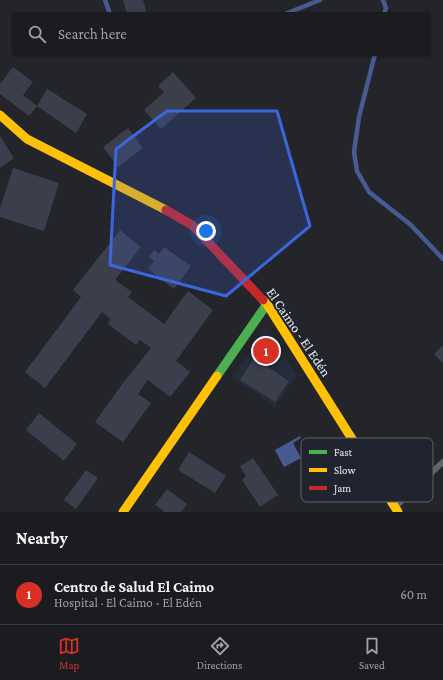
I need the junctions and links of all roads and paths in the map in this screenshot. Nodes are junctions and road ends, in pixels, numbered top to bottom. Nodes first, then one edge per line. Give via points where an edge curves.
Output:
1 (0, 114) edge
2 (267, 304) junction
3 (351, 438) edge
4 (443, 462) edge
5 (433, 472) edge
6 (404, 502) edge
7 (396, 510) edge
8 (123, 512) edge

1 - 2 street, El Caimo - El Edén via 28,139 188,222
2 - 3 street, El Caimo - El Edén
2 - 8 street
4 - 5 lane
6 - 7 lane

